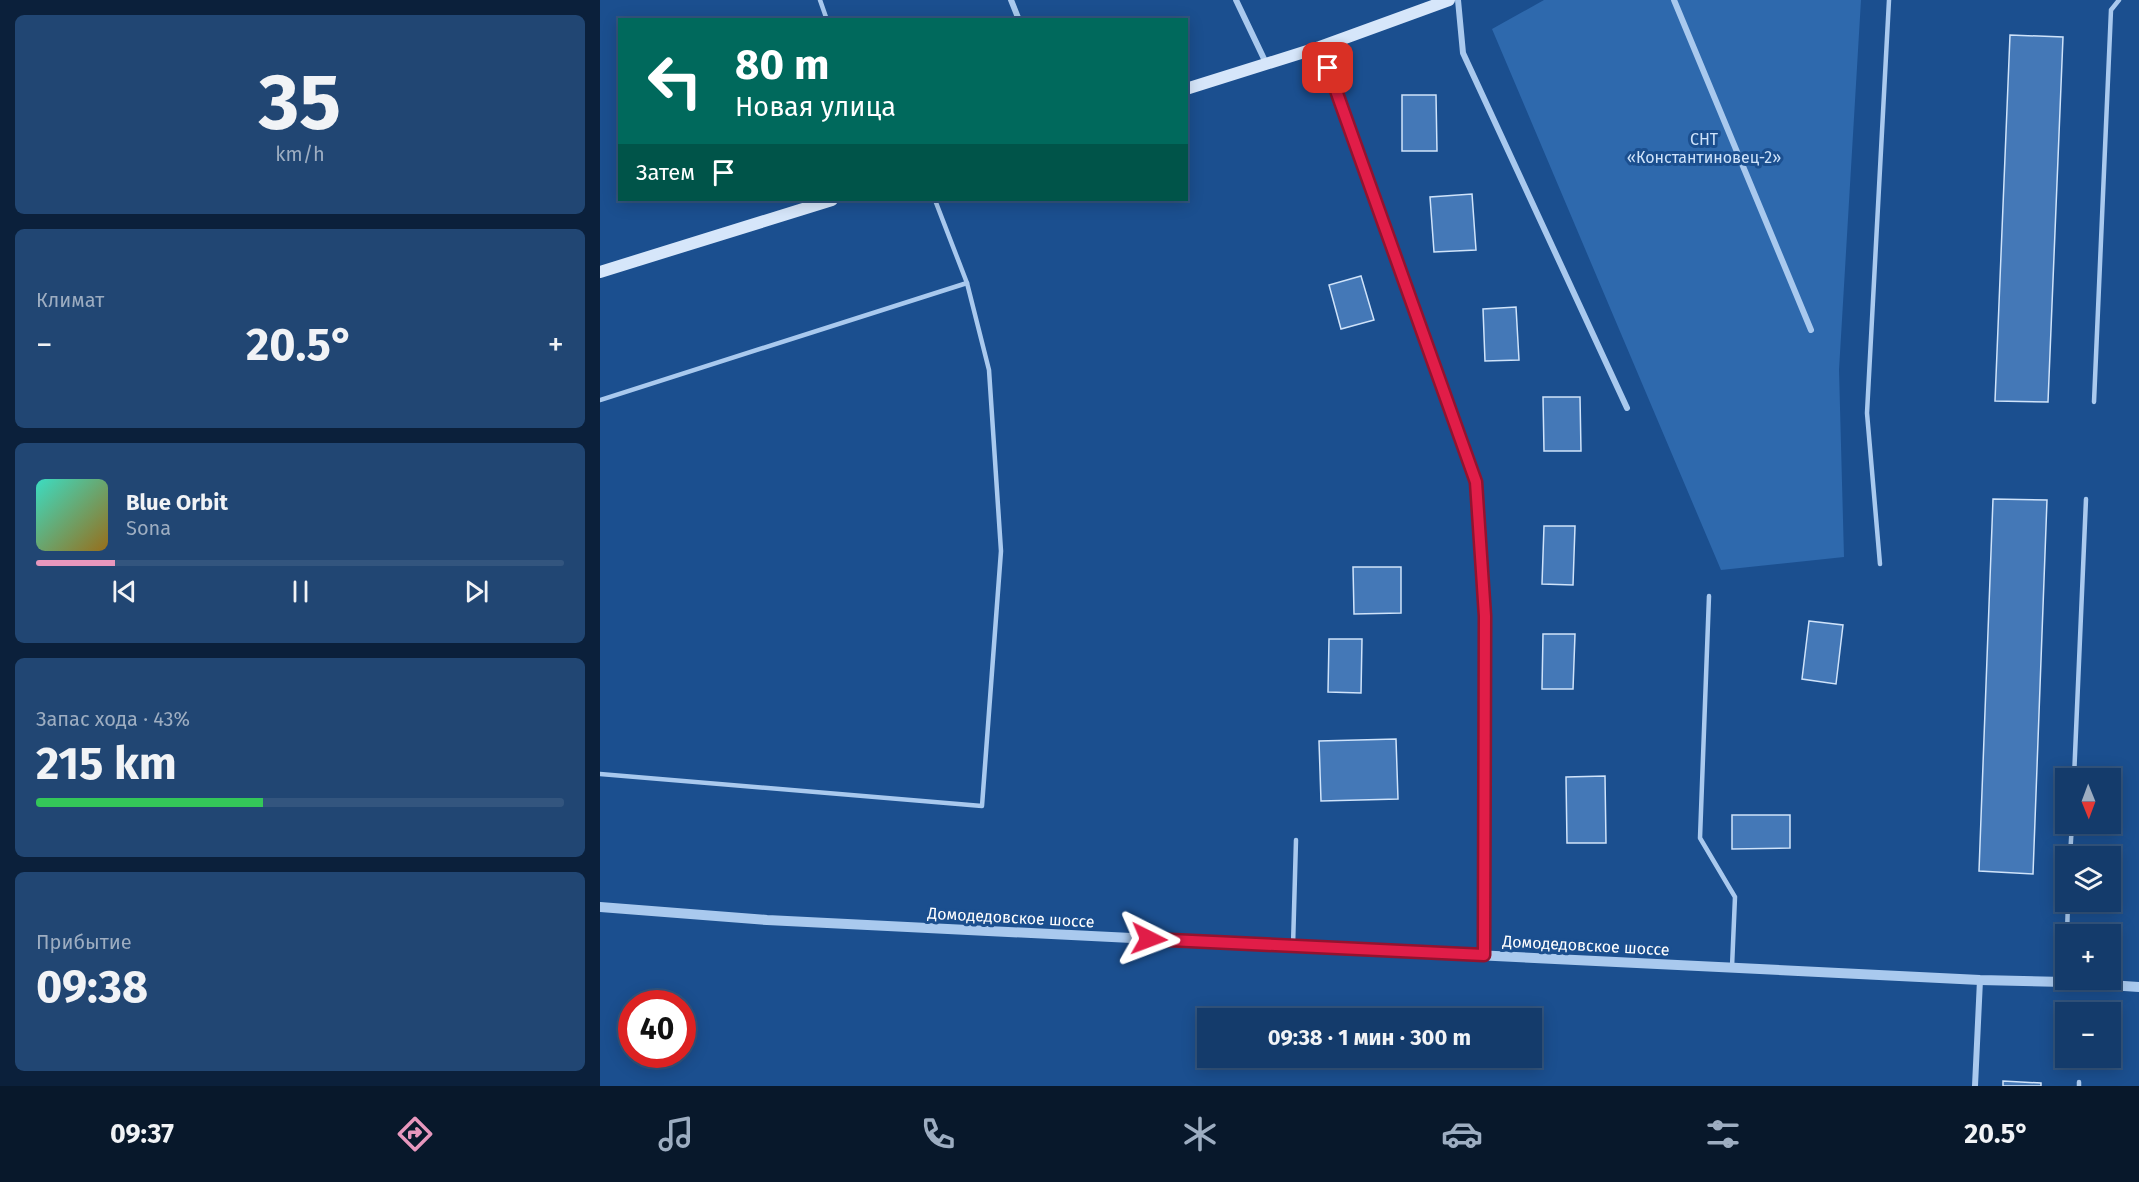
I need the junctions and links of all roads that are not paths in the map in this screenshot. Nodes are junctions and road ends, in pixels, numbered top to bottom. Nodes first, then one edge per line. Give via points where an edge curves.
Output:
1 (820, 0) edge
2 (1011, 0) edge
3 (1236, 0) edge
4 (1449, 0) edge
5 (1458, 0) edge
6 (1674, 0) edge
7 (1889, 0) edge
8 (2119, 0) edge
9 (826, 18) edge
10 (1018, 18) edge
11 (1320, 47) junction
12 (1266, 64) junction
13 (1188, 88) edge
14 (829, 201) edge
15 (935, 201) edge
16 (600, 272) edge
17 (967, 283) junction
18 (1811, 330) dead end
19 (600, 400) edge
20 (2094, 402) dead end
21 (1627, 408) dead end
22 (2086, 499) dead end
23 (1880, 564) dead end
24 (1709, 596) dead end
25 (2074, 768) edge
26 (600, 774) edge
27 (1296, 840) dead end
28 (600, 907) edge
29 (1293, 946) junction
30 (1484, 955) junction
31 (1732, 968) junction
32 (1980, 980) junction
33 (2055, 982) edge
34 (2121, 986) edge
35 (2139, 987) edge
36 (1975, 1086) edge

1 - 9 lane
2 - 10 street
3 - 12 street
4 - 11 main road
5 - 21 street via 1463,53
6 - 18 street
7 - 23 lane via 1867,413
8 - 20 lane via 2111,10
11 - 12 main road
11 - 30 street via 1476,482 1485,616
12 - 13 main road
14 - 16 main road
15 - 17 lane
17 - 19 lane
17 - 26 lane via 989,370 1001,551 982,806
22 - 25 lane
24 - 31 lane via 1700,838 1735,897
27 - 29 lane
28 - 29 street, Домодедовское шоссе via 767,920
29 - 30 street, Домодедовское шоссе
30 - 31 street, Домодедовское шоссе
31 - 32 street, Домодедовское шоссе
32 - 33 street, Домодедовское шоссе
32 - 36 street
34 - 35 street, Домодедовское шоссе

